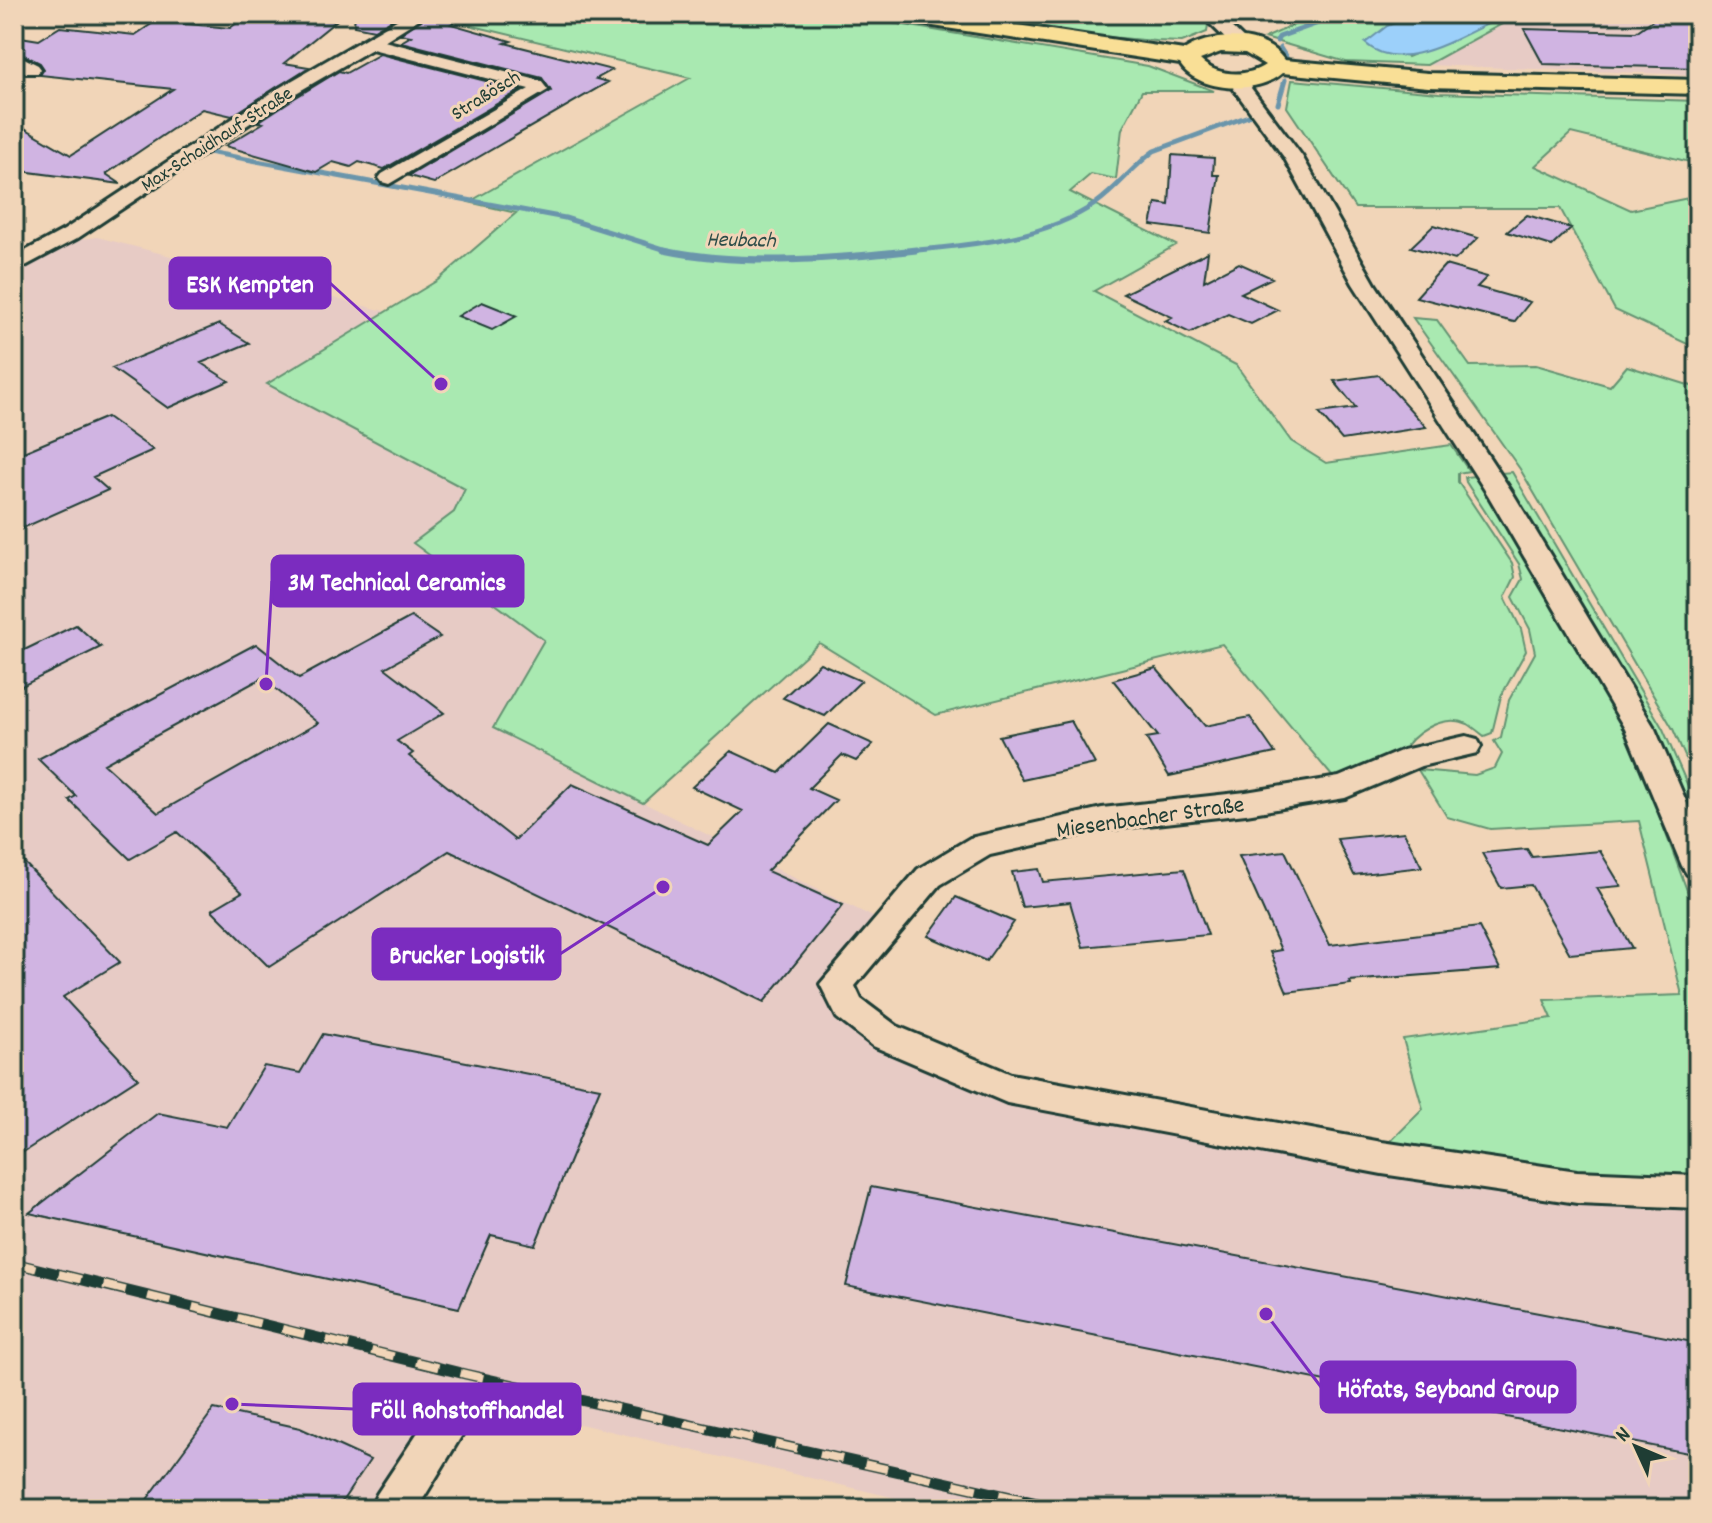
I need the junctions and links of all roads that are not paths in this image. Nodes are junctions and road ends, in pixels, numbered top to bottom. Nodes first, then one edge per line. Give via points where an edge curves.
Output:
1 (419, 14) edge
2 (901, 14) edge
3 (1208, 14) edge
4 (370, 43) junction
5 (1243, 46) junction
6 (14, 58) edge
7 (1188, 58) junction
8 (1277, 66) junction
9 (32, 69) dead end
10 (1246, 79) junction
11 (1698, 87) edge
12 (389, 178) dead end
13 (18, 261) edge
14 (1466, 746) dead end
15 (1698, 866) edge
16 (1698, 1192) edge
17 (447, 1425) dead end
18 (392, 1509) edge

1 - 4 street, Max-Schaidhauf-Straße
2 - 7 main road
3 - 5 street
4 - 12 street, Straßösch via 539,90
4 - 13 street, Max-Schaidhauf-Straße via 285,92 71,234
5 - 7 main road via 1218,45
5 - 8 main road via 1274,58
6 - 9 street
7 - 10 main road via 1203,73
8 - 10 main road via 1267,75
8 - 11 main road via 1428,80
10 - 15 street via 1242,88 1293,156 1364,284 1501,495 1640,729
14 - 16 street, Miesenbacher Straße via 1414,757 1345,787 1102,819 981,846 929,877 837,984 849,1008 885,1036 1007,1088 1382,1158 1577,1187
17 - 18 street

